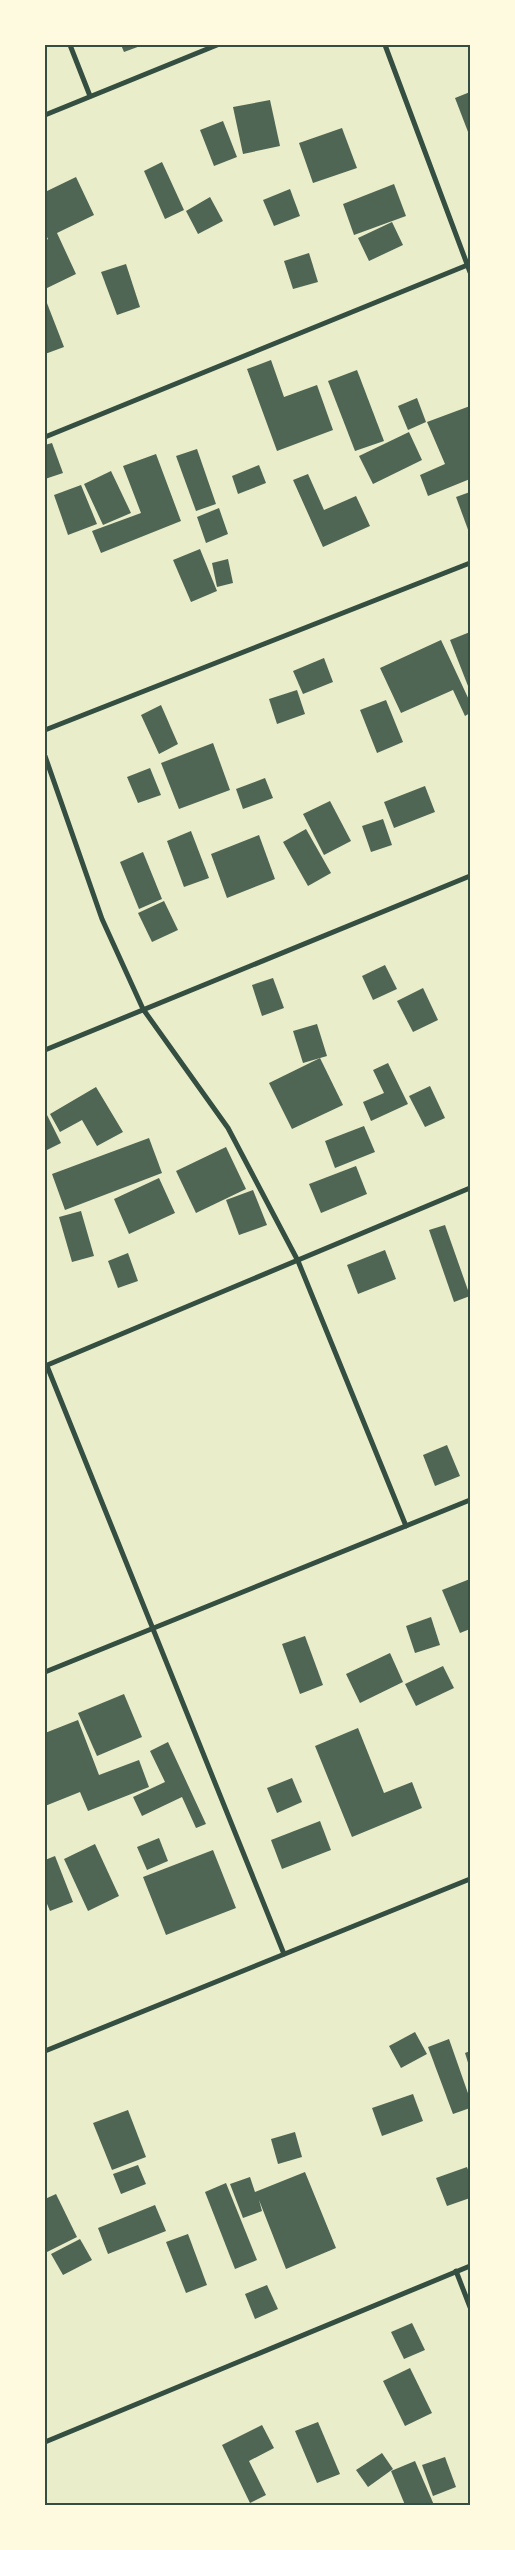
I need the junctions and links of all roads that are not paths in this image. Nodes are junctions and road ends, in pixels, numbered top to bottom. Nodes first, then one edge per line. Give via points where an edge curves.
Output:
1 (70, 45) edge
2 (217, 45) edge
3 (385, 45) edge
4 (90, 96) junction
5 (45, 114) edge
6 (469, 265) edge
7 (470, 272) edge
8 (45, 437) edge
9 (470, 563) edge
10 (45, 730) edge
11 (45, 756) edge
12 (470, 876) edge
13 (144, 1009) junction
14 (45, 1050) edge
15 (470, 1188) edge
16 (298, 1261) junction
17 (46, 1366) edge
18 (470, 1500) edge
19 (406, 1526) junction
20 (154, 1629) junction
21 (45, 1672) edge
22 (470, 1880) edge
23 (284, 1954) junction
24 (45, 2051) edge
25 (470, 2266) edge
26 (456, 2271) junction
27 (470, 2306) edge
28 (45, 2442) edge

1 - 4 street
2 - 4 street
3 - 6 street
4 - 5 street
6 - 7 street
6 - 8 street
9 - 10 street
11 - 13 street via 102,919
12 - 13 street
13 - 14 street
13 - 16 street via 228,1128
15 - 16 street
16 - 17 street
16 - 19 street
17 - 20 street
18 - 19 street
19 - 20 street
20 - 21 street
20 - 23 street
22 - 23 street
23 - 24 street
25 - 26 street
26 - 27 street
26 - 28 street

